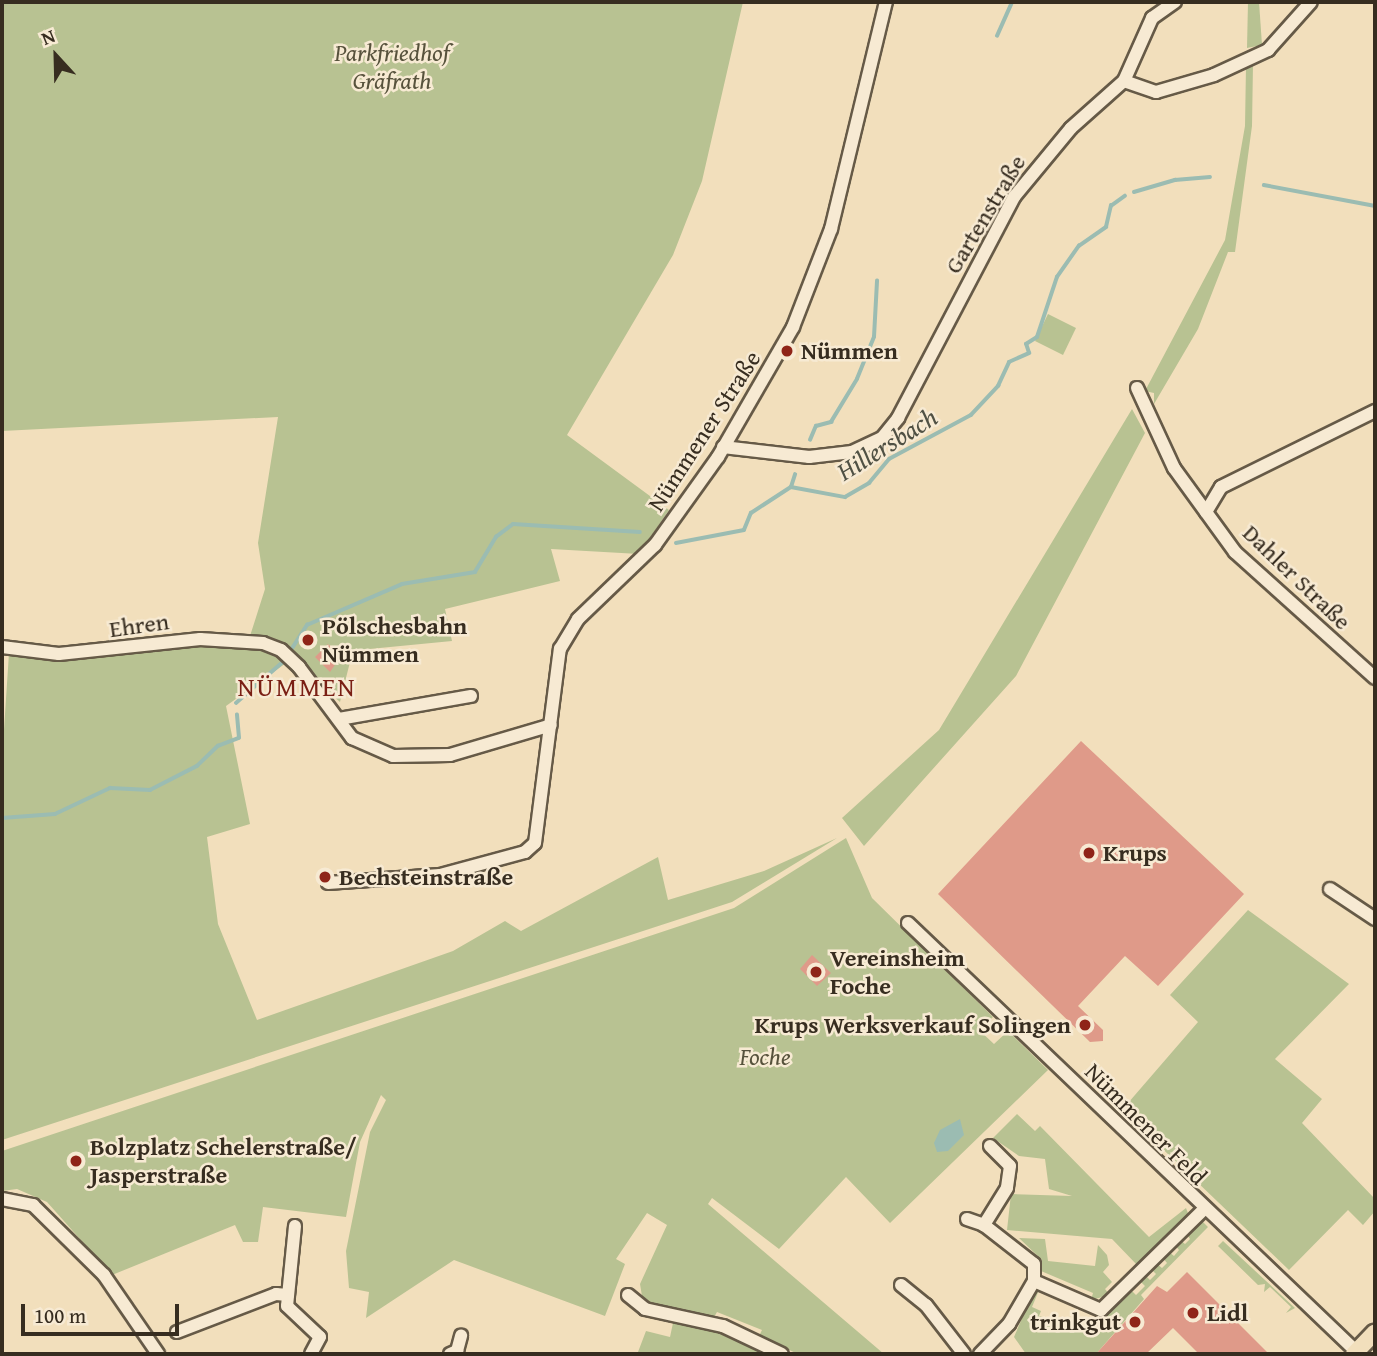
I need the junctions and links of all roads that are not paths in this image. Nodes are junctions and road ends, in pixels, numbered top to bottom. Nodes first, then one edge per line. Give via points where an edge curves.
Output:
1 (886, 2) edge
2 (1175, 2) edge
3 (1311, 2) edge
4 (1124, 81) junction
5 (1137, 388) dead end
6 (1375, 411) edge
7 (723, 447) junction
8 (1206, 512) junction
9 (2, 648) edge
10 (1375, 678) edge
11 (471, 696) dead end
12 (339, 719) junction
13 (551, 725) junction
14 (328, 883) dead end
15 (1329, 889) dead end
16 (1375, 919) edge
17 (908, 923) dead end
18 (990, 1146) dead end
19 (2, 1199) edge
20 (1203, 1210) junction
21 (967, 1219) dead end
22 (984, 1225) junction
23 (295, 1226) dead end
24 (1034, 1281) junction
25 (901, 1285) dead end
26 (288, 1295) junction
27 (628, 1295) dead end
28 (177, 1332) dead end
29 (1375, 1332) edge
30 (461, 1336) dead end
31 (1356, 1353) edge
32 (158, 1354) edge
33 (311, 1354) edge
34 (450, 1354) edge
35 (782, 1354) edge
36 (964, 1354) edge
37 (980, 1354) edge

1 - 7 street, Nümmener Straße via 831,229 793,327
2 - 4 street via 1152,18
3 - 4 street via 1268,50 1228,70 1156,92
4 - 7 street, Gartenstraße via 1044,157 1014,197 898,418 882,438 852,452 809,457
5 - 8 street, Dahler Straße via 1174,468
6 - 8 street via 1221,487
7 - 13 street, Nümmener Straße via 655,545 568,630 560,649
8 - 10 street, Dahler Straße via 1235,552
9 - 12 street, Ehren via 59,654 213,639 285,653
11 - 12 street
12 - 13 street via 364,747 415,759 450,755
13 - 14 street, Nümmener Straße via 538,837 525,852 417,879
15 - 16 street
17 - 20 street, Nümmener Feld
18 - 22 street via 1010,1166 1007,1188
19 - 32 street via 20,1199 112,1283
20 - 24 street via 1101,1310
20 - 31 street, Nümmener Feld
21 - 22 street
22 - 24 street via 1034,1264
23 - 26 street
24 - 37 street via 1009,1324
25 - 36 street via 926,1305
26 - 28 street via 276,1294
26 - 33 street via 287,1306 320,1337
27 - 35 street via 645,1309 723,1326
29 - 31 main road
30 - 34 street via 457,1351

